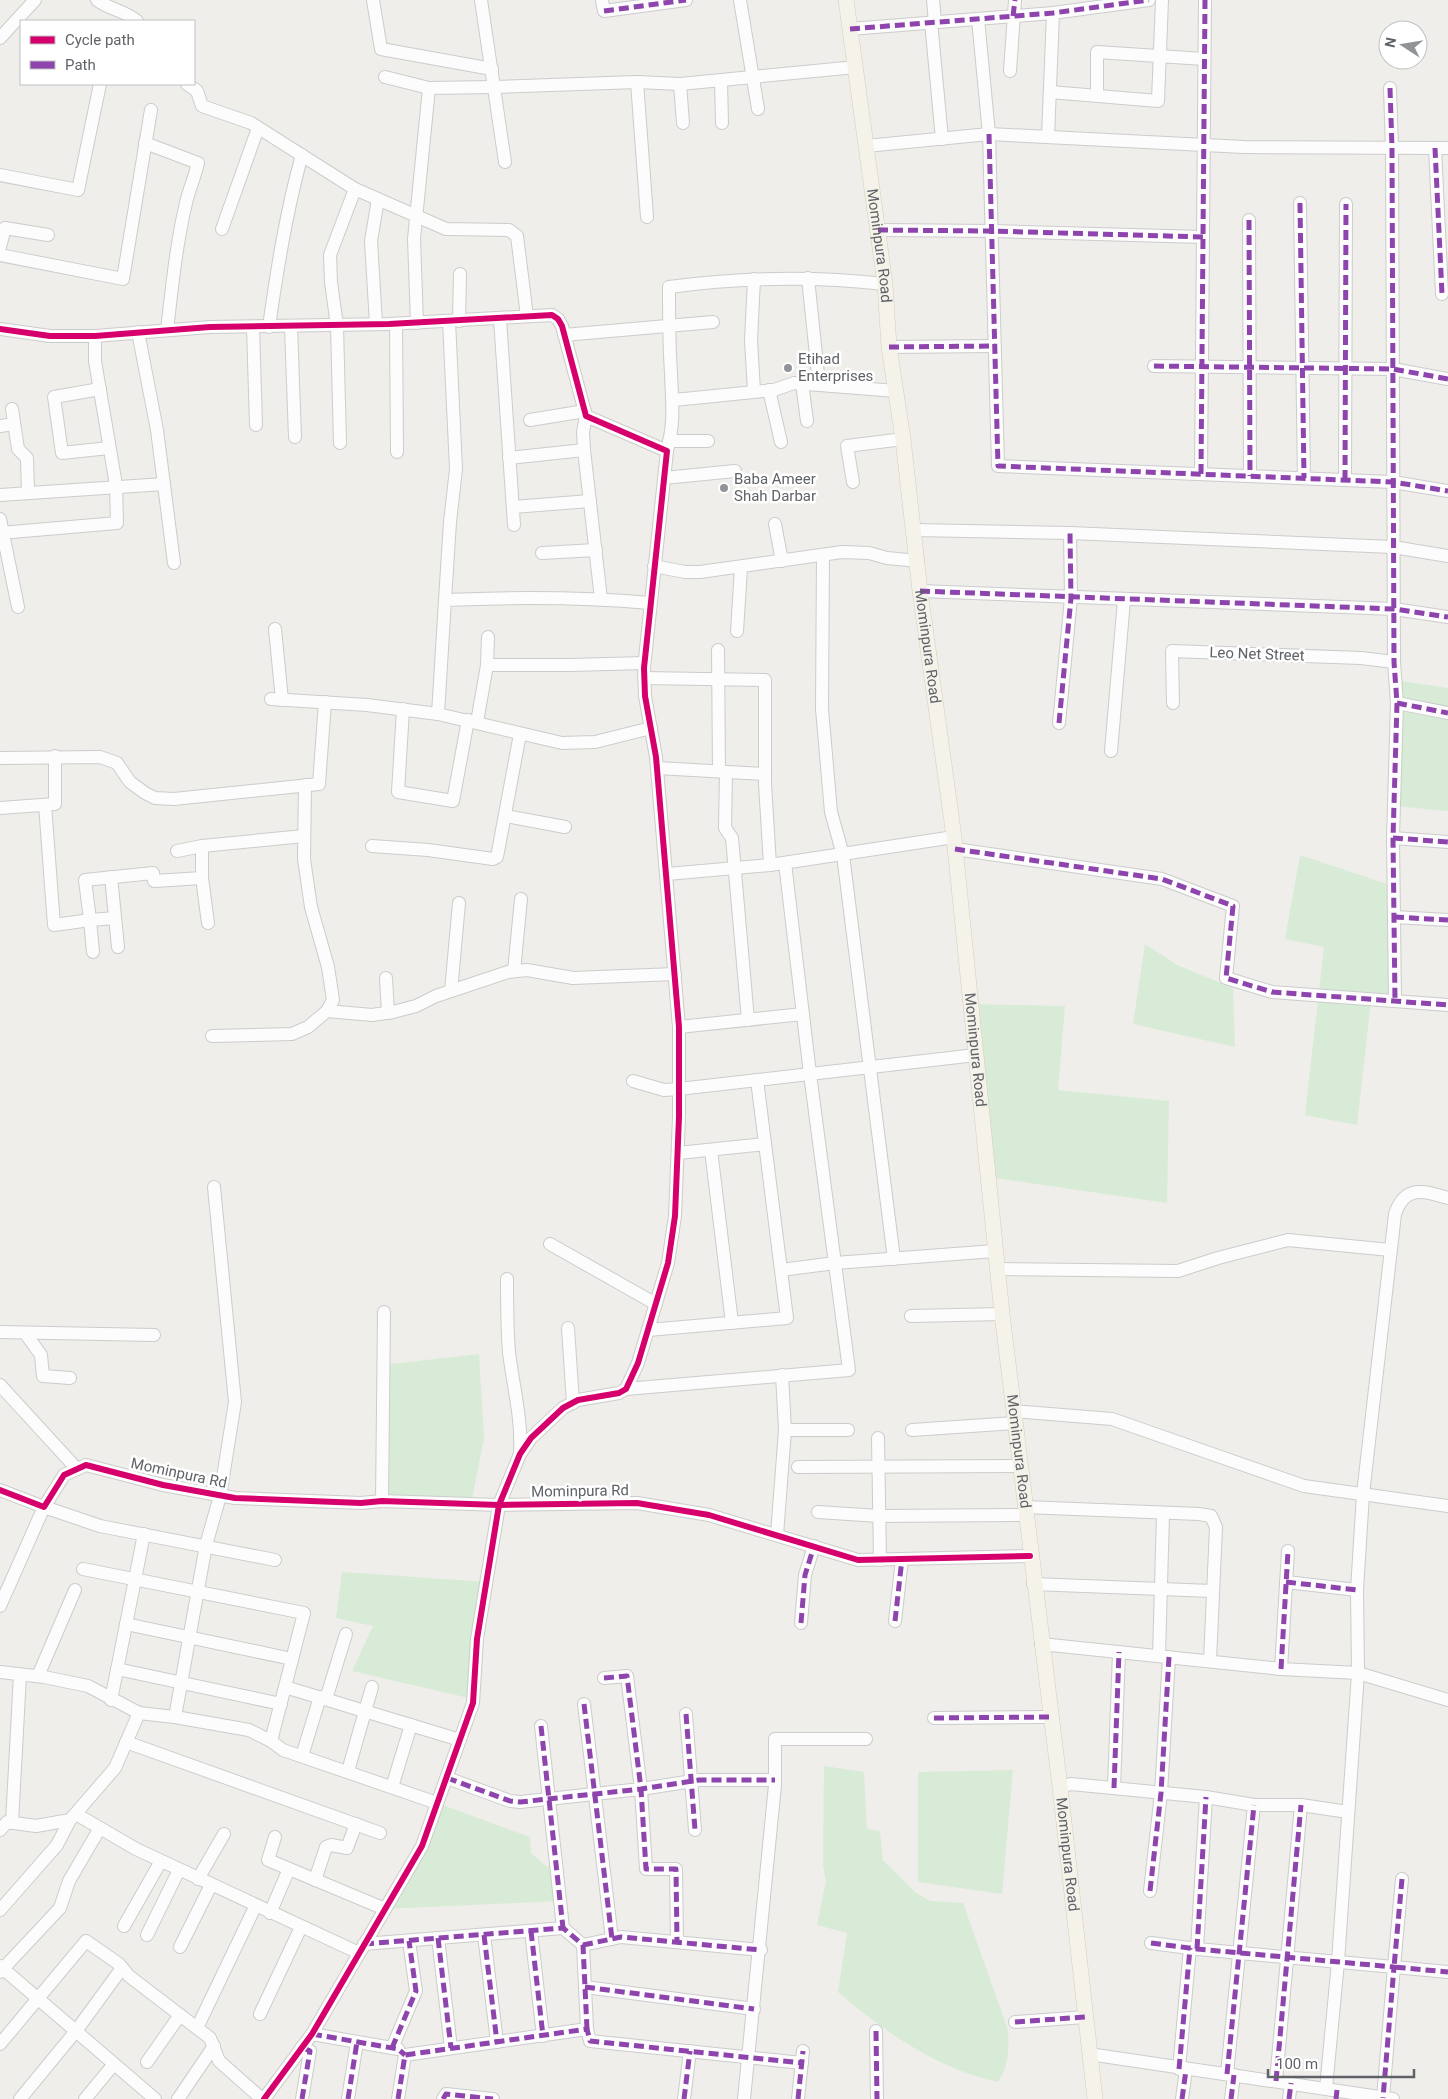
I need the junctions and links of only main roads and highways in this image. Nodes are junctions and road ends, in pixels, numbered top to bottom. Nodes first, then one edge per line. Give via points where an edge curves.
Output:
1 (846, 0) edge
2 (1095, 2099) edge

1 - 2 main road, Mominpura Road via 885,284 889,347 954,843 1002,1314

